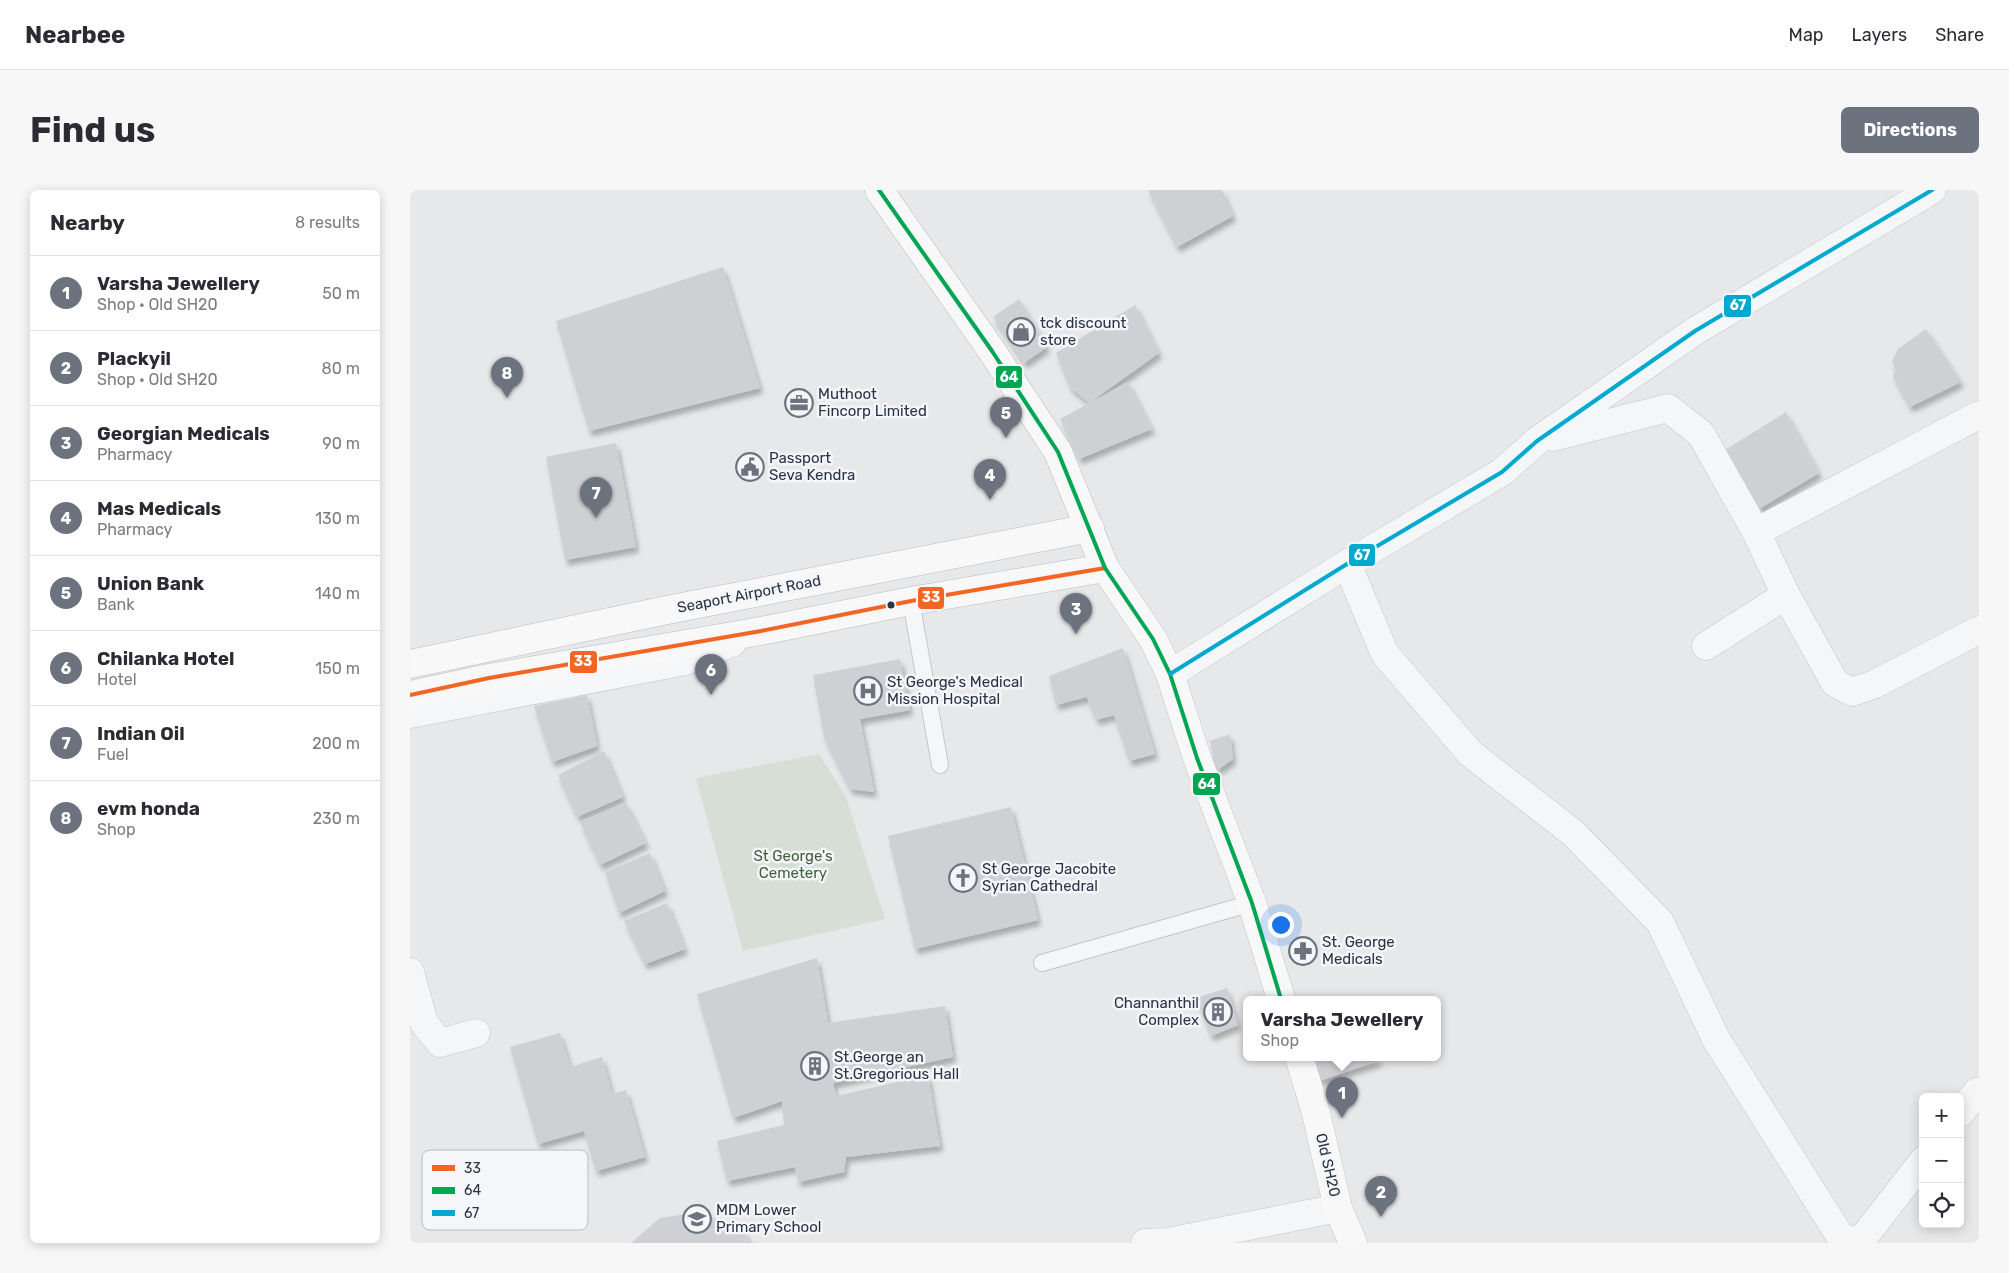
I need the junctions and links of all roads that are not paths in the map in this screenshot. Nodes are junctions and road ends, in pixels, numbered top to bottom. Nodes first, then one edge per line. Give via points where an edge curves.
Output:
1 (880, 190) edge
2 (1914, 194) edge
3 (1979, 415) edge
4 (1537, 441) junction
5 (1090, 528) junction
6 (1756, 532) junction
7 (1347, 564) junction
8 (1105, 568) junction
9 (1786, 595) junction
10 (911, 601) junction
11 (1979, 630) edge
12 (761, 631) junction
13 (1706, 646) dead end
14 (410, 664) edge
15 (1170, 674) junction
16 (410, 695) edge
17 (410, 714) edge
18 (940, 764) dead end
19 (1252, 903) junction
20 (1042, 963) dead end
21 (410, 972) edge
22 (1281, 996) edge
23 (476, 1033) dead end
24 (1300, 1061) edge
25 (1919, 1167) edge
26 (1338, 1208) junction
27 (1145, 1243) edge
28 (1353, 1243) edge

1 - 5 main road via 1058,452
2 - 4 street via 1695,331
3 - 6 street
4 - 6 street via 1668,408 1701,434
4 - 7 street via 1502,472
5 - 8 main road
5 - 14 main road, Seaport Airport Road via 667,610
6 - 9 street
7 - 15 street
7 - 25 street via 1385,654 1471,754 1573,833 1660,922 1716,1039 1840,1236 1850,1242 1863,1238
8 - 10 main road
8 - 15 main road via 1153,639
9 - 11 street via 1835,683 1852,692 1875,684
9 - 13 street
10 - 12 main road
10 - 18 lane
12 - 16 main road via 489,678
12 - 17 street via 685,661
15 - 19 main road via 1197,758
19 - 20 lane
19 - 22 main road
21 - 23 street via 424,1022 440,1043
24 - 26 main road, Old SH20
26 - 27 street via 1168,1242
26 - 28 main road, Old SH20

